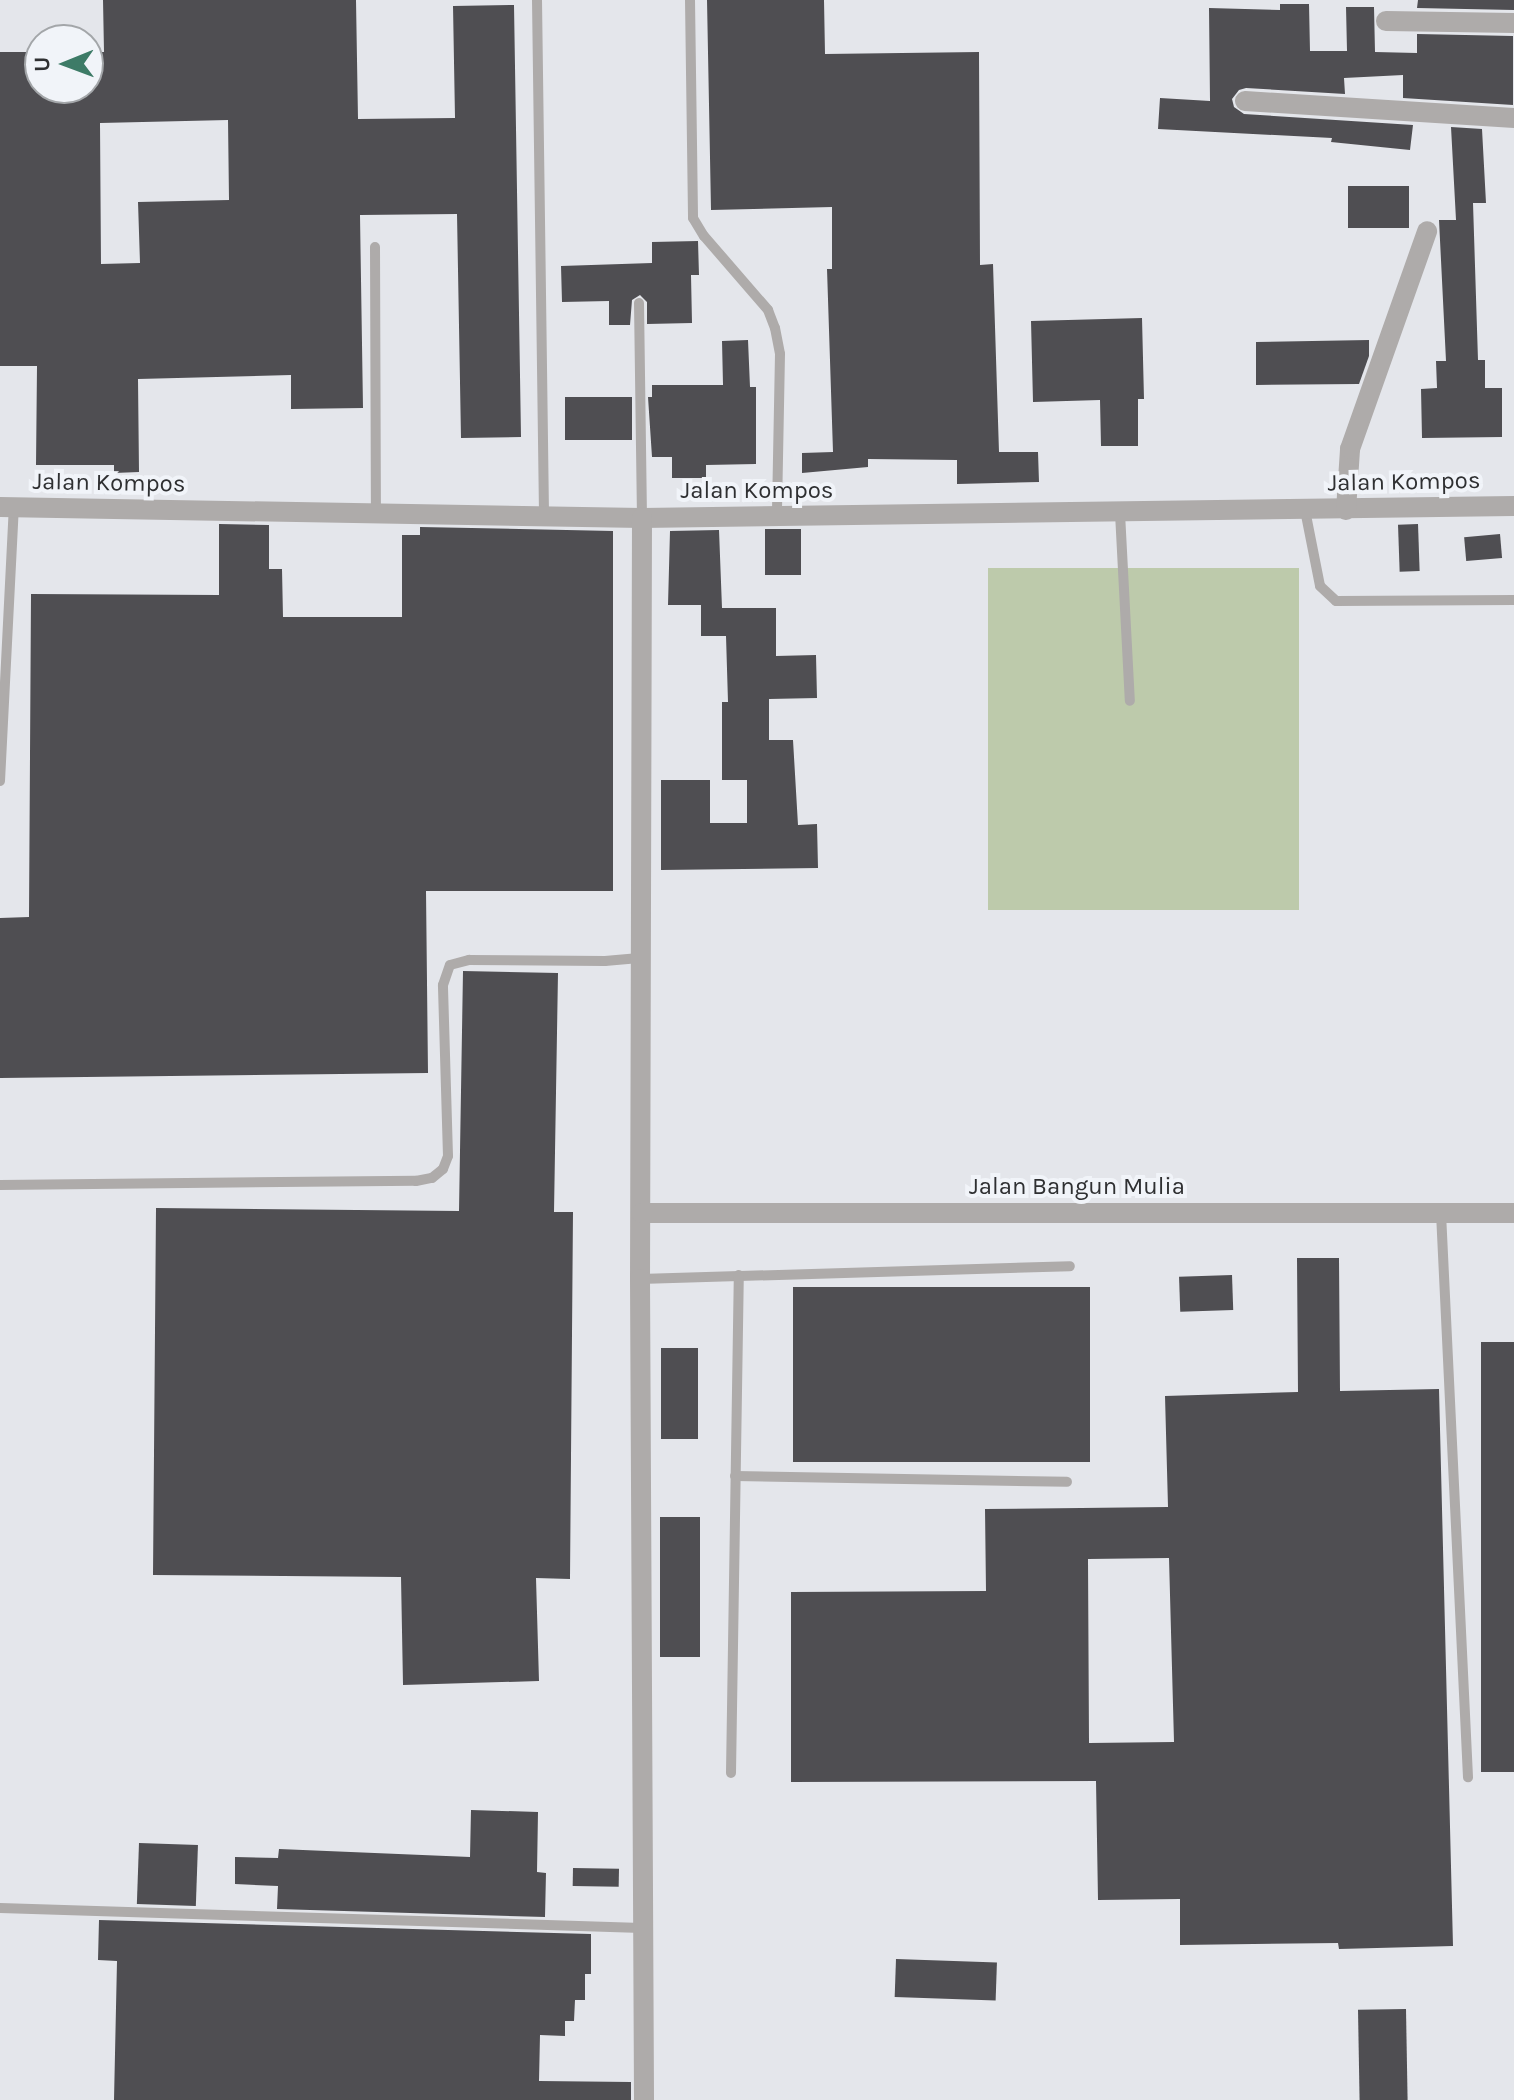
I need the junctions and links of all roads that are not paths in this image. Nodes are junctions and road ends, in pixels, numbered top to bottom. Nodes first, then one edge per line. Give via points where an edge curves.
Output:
1 (537, 0) edge
2 (690, 0) edge
3 (1386, 21) dead end
4 (1514, 23) edge
5 (1245, 101) dead end
6 (1514, 118) edge
7 (1427, 231) dead end
8 (375, 247) dead end
9 (639, 303) dead end
10 (1514, 506) edge
11 (7, 507) edge
12 (1305, 510) junction
13 (1346, 510) junction
14 (376, 513) junction
15 (1120, 513) junction
16 (544, 516) junction
17 (642, 518) junction
18 (777, 518) junction
19 (1514, 600) edge
20 (1130, 701) dead end
21 (0, 781) edge
22 (642, 958) junction
23 (0, 1185) edge
24 (641, 1213) junction
25 (1441, 1213) junction
26 (1514, 1213) edge
27 (1070, 1266) dead end
28 (739, 1275) junction
29 (640, 1279) junction
30 (735, 1476) junction
31 (1067, 1482) dead end
32 (731, 1773) dead end
33 (1468, 1777) dead end
34 (0, 1908) edge
35 (642, 1928) junction
36 (644, 2100) edge

1 - 16 lane
2 - 18 lane via 693,218 768,310 775,328 780,354
3 - 4 street
5 - 6 street
7 - 13 street via 1350,449
8 - 14 lane
9 - 17 lane
10 - 13 street, Jalan Kompos
11 - 14 street, Jalan Kompos
11 - 21 lane
12 - 13 street, Jalan Kompos
12 - 15 street, Jalan Kompos
12 - 19 lane via 1320,586 1336,601
14 - 16 street, Jalan Kompos
15 - 18 street, Jalan Kompos
15 - 20 lane
16 - 17 street, Jalan Kompos
17 - 18 street, Jalan Kompos
17 - 22 street
22 - 23 lane via 469,960 450,965 443,985 448,1156 432,1178
22 - 24 street
24 - 25 street, Jalan Bangun Mulia
24 - 29 street
25 - 26 street, Jalan Bangun Mulia
25 - 33 lane
27 - 28 lane
28 - 29 lane
28 - 30 lane
29 - 35 street
30 - 31 lane
30 - 32 lane
34 - 35 lane
35 - 36 street

